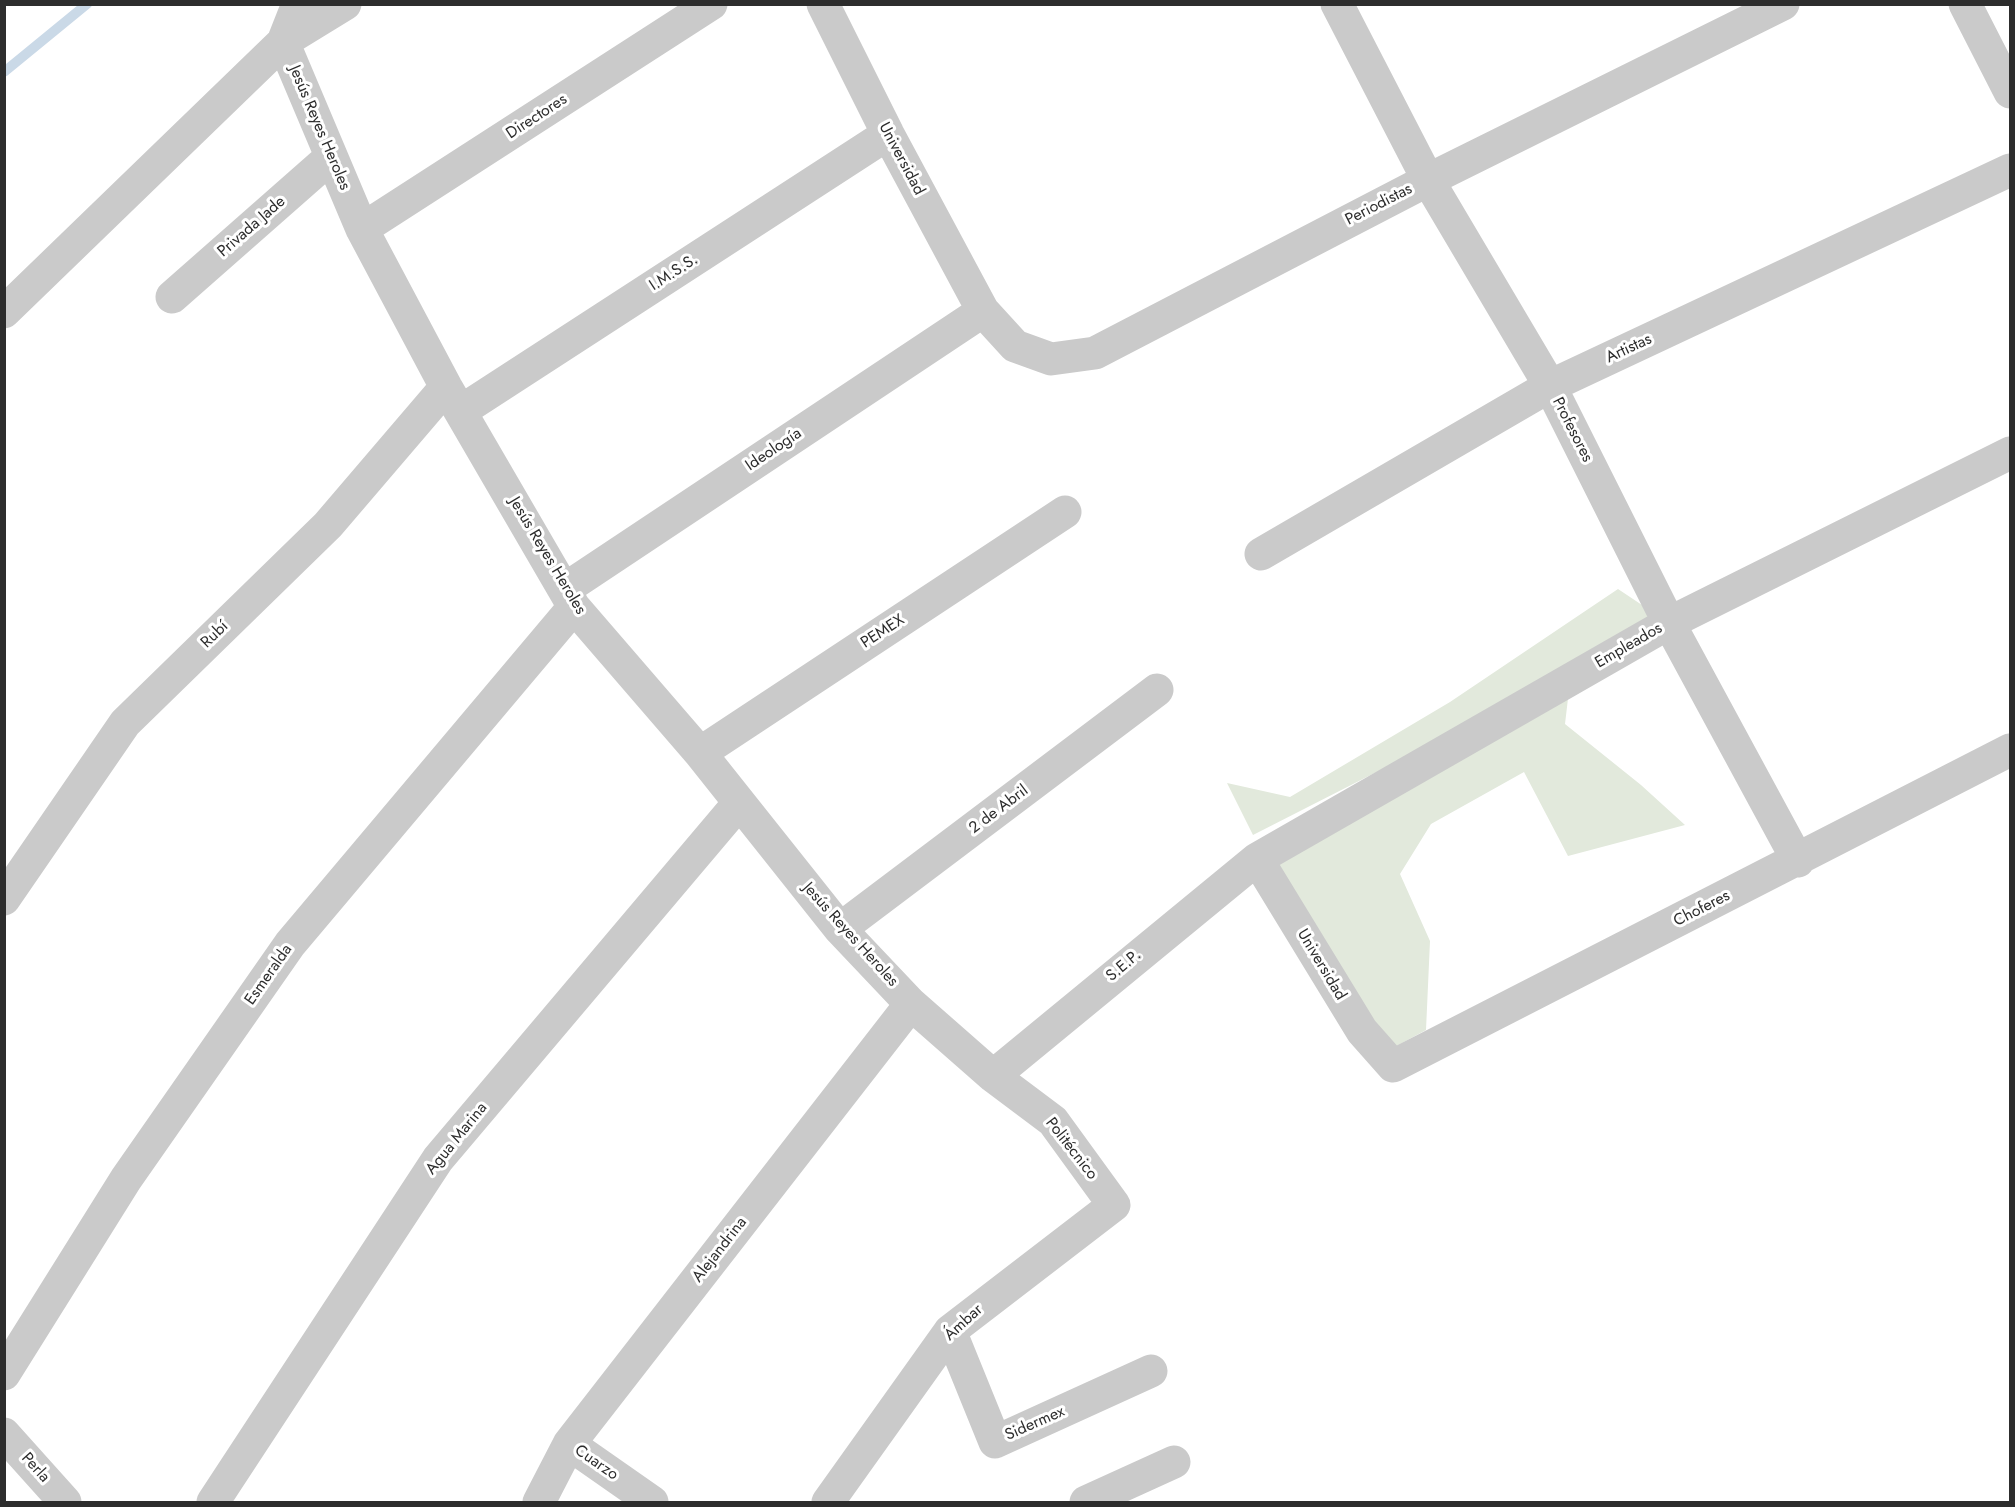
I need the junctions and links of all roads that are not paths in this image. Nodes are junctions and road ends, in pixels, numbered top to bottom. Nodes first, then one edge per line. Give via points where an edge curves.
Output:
1 (298, 4) edge
2 (345, 4) edge
3 (711, 4) edge
4 (824, 4) edge
5 (1337, 4) edge
6 (1783, 4) edge
7 (1965, 4) edge
8 (282, 42) junction
9 (2010, 92) edge
10 (888, 134) junction
11 (331, 157) junction
12 (2010, 170) edge
13 (1428, 180) junction
14 (362, 229) junction
15 (172, 297) dead end
16 (983, 311) junction
17 (4, 312) edge
18 (1550, 386) junction
19 (453, 399) junction
20 (2010, 453) edge
21 (1065, 512) dead end
22 (1261, 554) dead end
23 (569, 598) junction
24 (1669, 623) junction
25 (1157, 690) dead end
26 (2010, 750) edge
27 (700, 753) junction
28 (739, 803) junction
29 (1257, 859) junction
30 (1798, 861) junction
31 (4, 899) edge
32 (840, 929) junction
33 (912, 1004) junction
34 (1393, 1066) joint
35 (993, 1076) junction
36 (1114, 1205) joint
37 (950, 1330) junction
38 (1151, 1371) dead end
39 (4, 1374) edge
40 (4, 1434) edge
41 (568, 1444) junction
42 (1174, 1462) dead end
43 (65, 1503) edge
44 (213, 1503) edge
45 (539, 1503) edge
46 (652, 1503) edge
47 (828, 1503) edge
48 (1086, 1503) edge

1 - 8 street, Jesús Reyes Heroles
2 - 8 street
3 - 14 street, Directores
4 - 10 street, Universidad
5 - 13 street, Profesores
6 - 13 street, Periodistas
7 - 9 street
8 - 11 street, Jesús Reyes Heroles
8 - 17 street, Jesús Reyes Heroles
10 - 16 street, Universidad
10 - 19 street, I.M.S.S.
11 - 14 street, Jesús Reyes Heroles
11 - 15 street, Privada Jade
12 - 18 street, Artistas
13 - 16 street, Periodistas via 1095,353 1051,359 1015,345
13 - 18 street, Profesores
14 - 19 street, Jesús Reyes Heroles
16 - 23 street, Ideología
18 - 22 street, Artistas
18 - 24 street, Profesores
19 - 23 street, Jesús Reyes Heroles
19 - 31 street, Rubí via 125,723
20 - 24 street, Empleados
21 - 27 street, PEMEX
23 - 27 street, Jesús Reyes Heroles
23 - 39 street, Esmeralda via 290,944 126,1179
24 - 29 street, Empleados
24 - 30 street, Profesores
25 - 32 street, 2 de Abril
26 - 30 street, Choferes
27 - 28 street, Jesús Reyes Heroles
28 - 32 street, Jesús Reyes Heroles
28 - 44 street, Agua Marina via 438,1159
29 - 34 street, Universidad via 1362,1031
29 - 35 street, S.E.P.
30 - 34 street, Choferes
32 - 33 street, Jesús Reyes Heroles
33 - 35 street, Jesús Reyes Heroles
33 - 41 street, Alejandrina
35 - 36 street, Politécnico via 1053,1121
36 - 37 street, Ámbar
37 - 38 street, Sidermex via 995,1442
37 - 47 street, Ámbar
40 - 43 street, Perla
41 - 45 street, Alejandrina
41 - 46 street, Cuarzo
42 - 48 street

